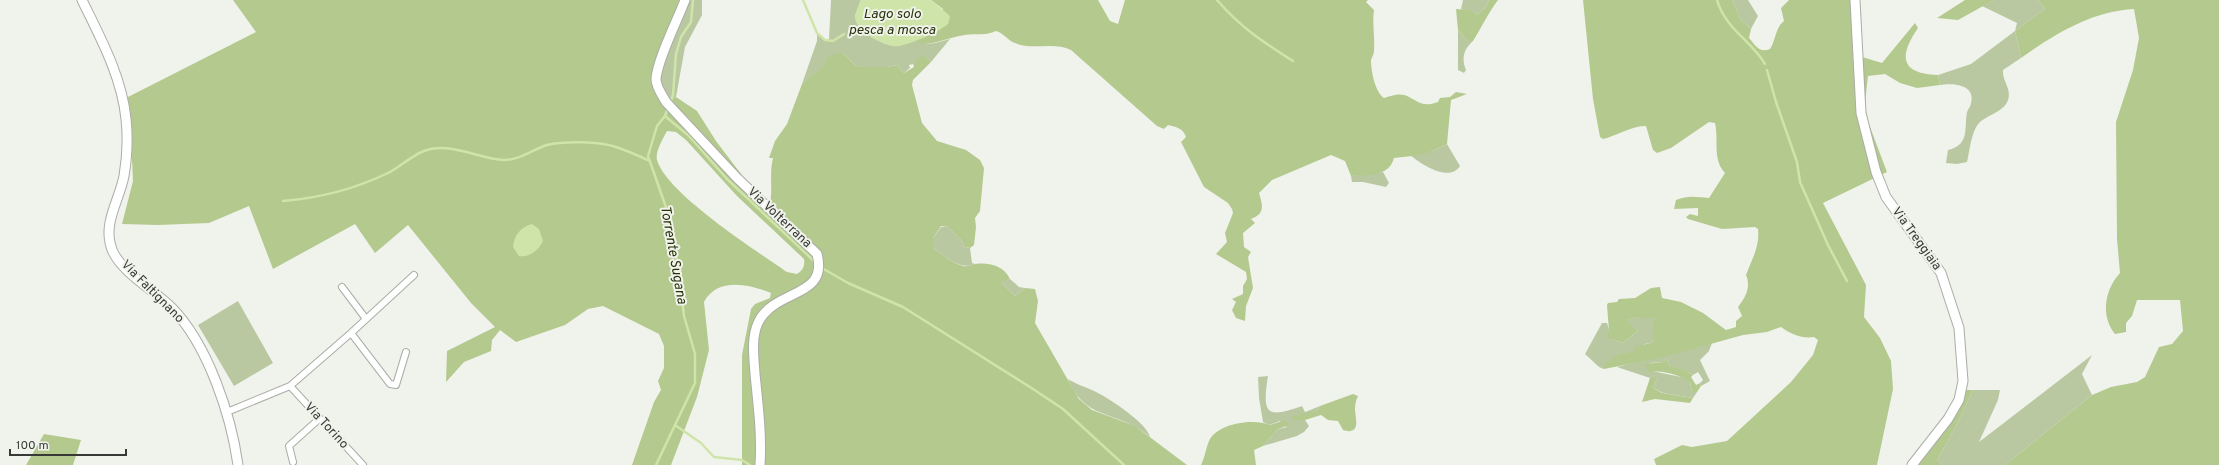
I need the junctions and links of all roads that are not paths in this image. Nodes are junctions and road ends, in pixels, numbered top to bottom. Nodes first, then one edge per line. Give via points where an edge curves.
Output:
1 (82, 0) edge
2 (685, 0) edge
3 (1855, 0) edge
4 (414, 275) dead end
5 (342, 287) dead end
6 (366, 320) junction
7 (351, 334) junction
8 (406, 352) dead end
9 (290, 386) junction
10 (227, 412) junction
11 (319, 419) junction
12 (293, 462) dead end
13 (238, 465) edge
14 (363, 465) edge
15 (760, 465) edge
16 (1912, 465) edge

1 - 10 street, Via Faltignano via 99,34 120,89 126,119 124,177 112,211 108,234 113,252 125,268 172,309 192,333
2 - 15 street, Via Volterrana via 656,79 660,92 666,102 737,178 817,254 818,274 811,284 772,305 762,314 757,324 754,359
3 - 16 street, Via Treggiaia via 1861,113 1876,172 1886,198 1941,273 1959,328 1963,380 1959,400 1948,419
4 - 6 street
5 - 6 street
6 - 7 street
7 - 8 street via 390,384 396,386
7 - 9 street
9 - 10 street
9 - 11 street, Via Torino
10 - 13 street, Via Faltignano
11 - 12 street via 290,446
11 - 14 street, Via Torino

